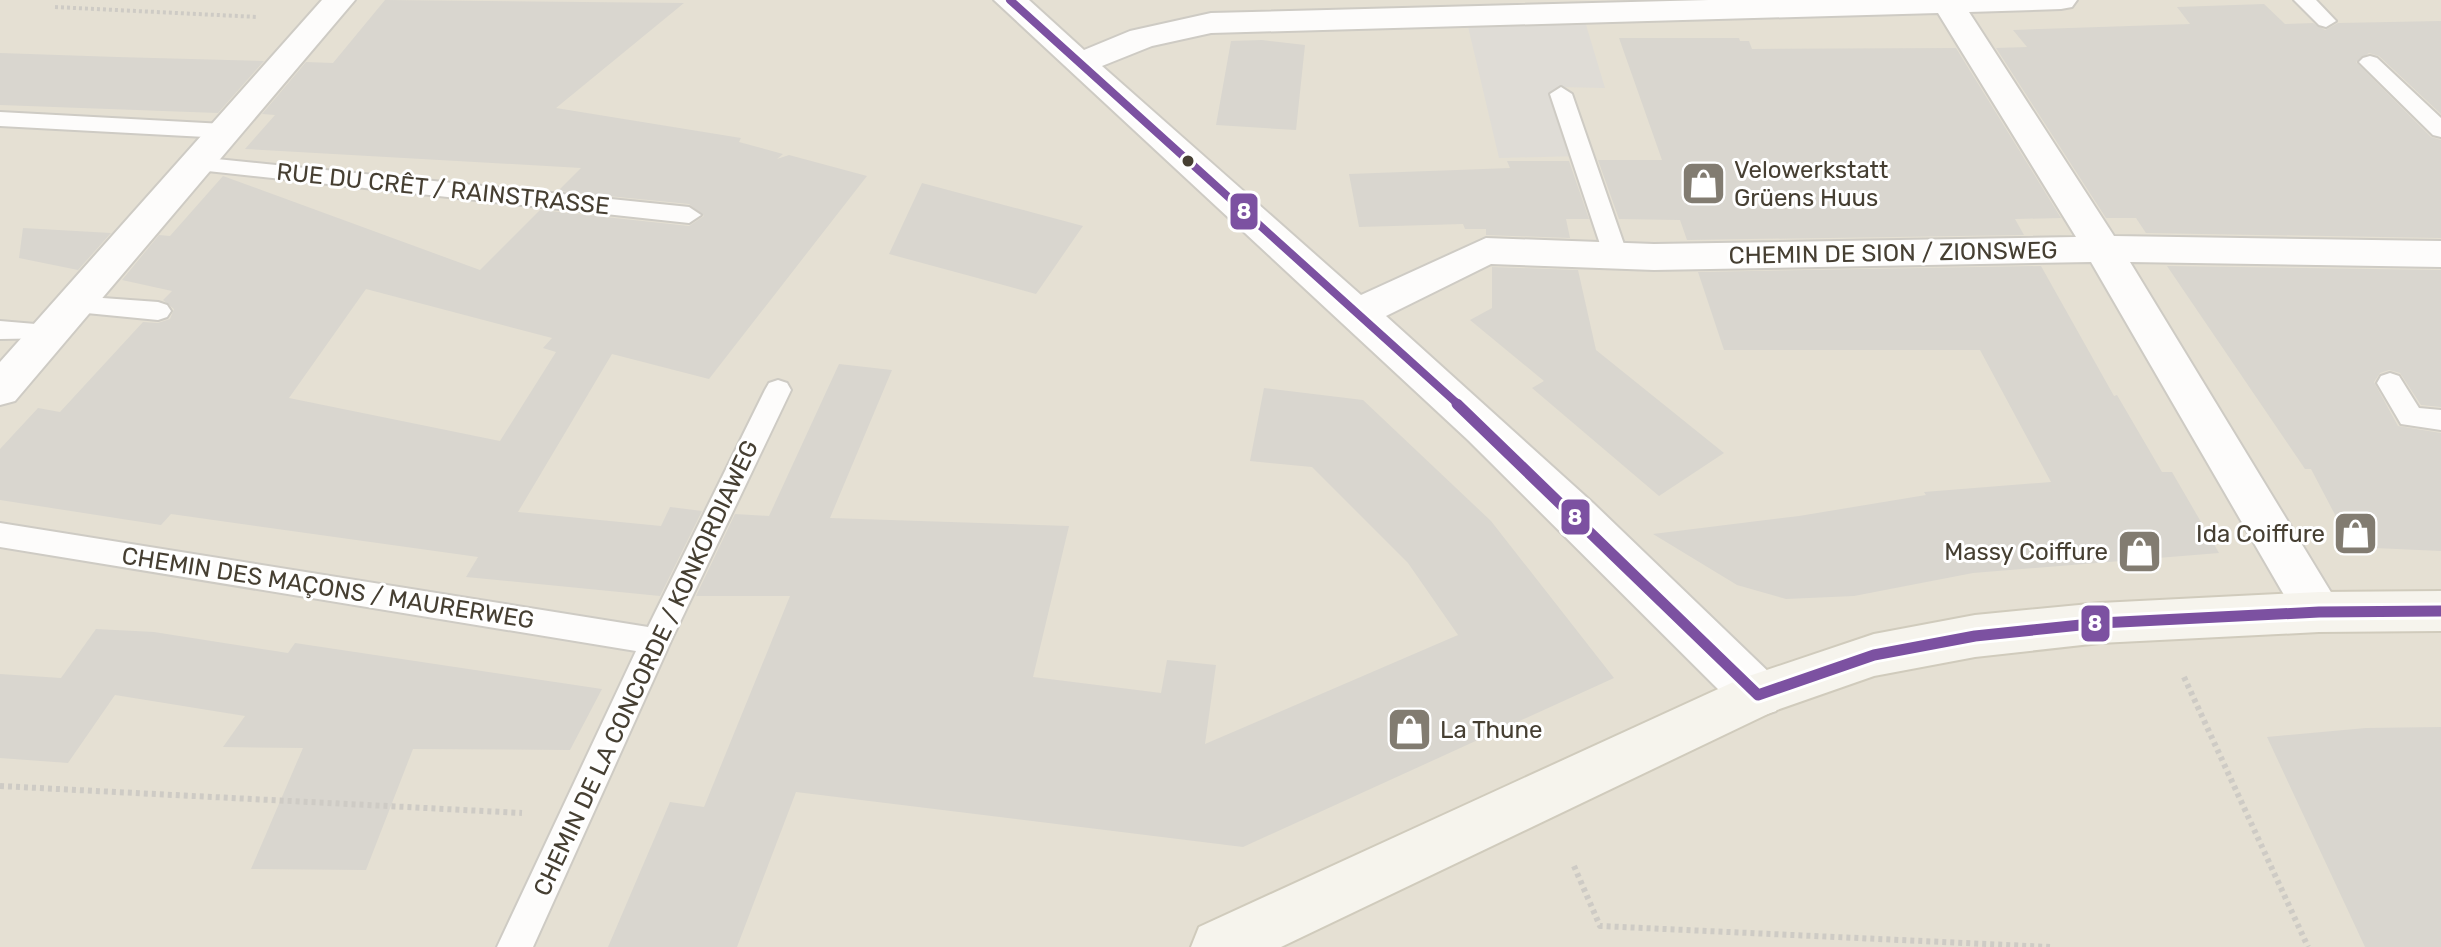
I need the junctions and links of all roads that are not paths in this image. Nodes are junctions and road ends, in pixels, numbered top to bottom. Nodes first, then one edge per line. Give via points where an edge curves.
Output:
1 (339, 0) edge
2 (1010, 0) edge
3 (2061, 0) edge
4 (2304, 0) edge
5 (1948, 4) junction
6 (1362, 9) edge
7 (2326, 21) dead end
8 (2370, 62) dead end
9 (1079, 63) junction
10 (1561, 94) dead end
11 (0, 119) edge
12 (2441, 130) edge
13 (224, 131) junction
14 (197, 164) junction
15 (689, 215) dead end
16 (2103, 249) junction
17 (2441, 254) edge
18 (1616, 256) junction
19 (75, 305) junction
20 (158, 311) dead end
21 (1358, 313) junction
22 (0, 330) edge
23 (50, 332) junction
24 (2390, 383) dead end
25 (0, 390) edge
26 (778, 390) dead end
27 (2441, 420) edge
28 (0, 535) edge
29 (2441, 611) edge
30 (2319, 612) junction
31 (656, 641) junction
32 (1758, 695) junction
33 (515, 947) edge
34 (1219, 947) edge

1 - 13 street
2 - 9 street
3 - 5 street
4 - 7 lane
5 - 6 street
5 - 16 street
6 - 9 street via 1211,23 1142,38
8 - 12 lane
9 - 21 street
10 - 18 lane
11 - 13 lane
13 - 14 street
14 - 15 lane, RUE DU CRÊT / RAINSTRASSE
14 - 19 street
16 - 17 street, CHEMIN DE SION / ZIONSWEG
16 - 18 street, CHEMIN DE SION / ZIONSWEG
16 - 30 street
18 - 21 street, CHEMIN DE SION / ZIONSWEG via 1486,251
19 - 20 lane
19 - 23 street
21 - 32 street via 1663,597
22 - 23 lane
23 - 25 street
24 - 27 lane via 2411,417
26 - 31 lane, CHEMIN DE LA CONCORDE / KONKORDIAWEG
28 - 31 lane, CHEMIN DES MAÇONS / MAURERWEG
29 - 30 main road
30 - 32 main road via 2100,623 1975,636 1874,655
31 - 33 lane, CHEMIN DE LA CONCORDE / KONKORDIAWEG
32 - 34 main road

